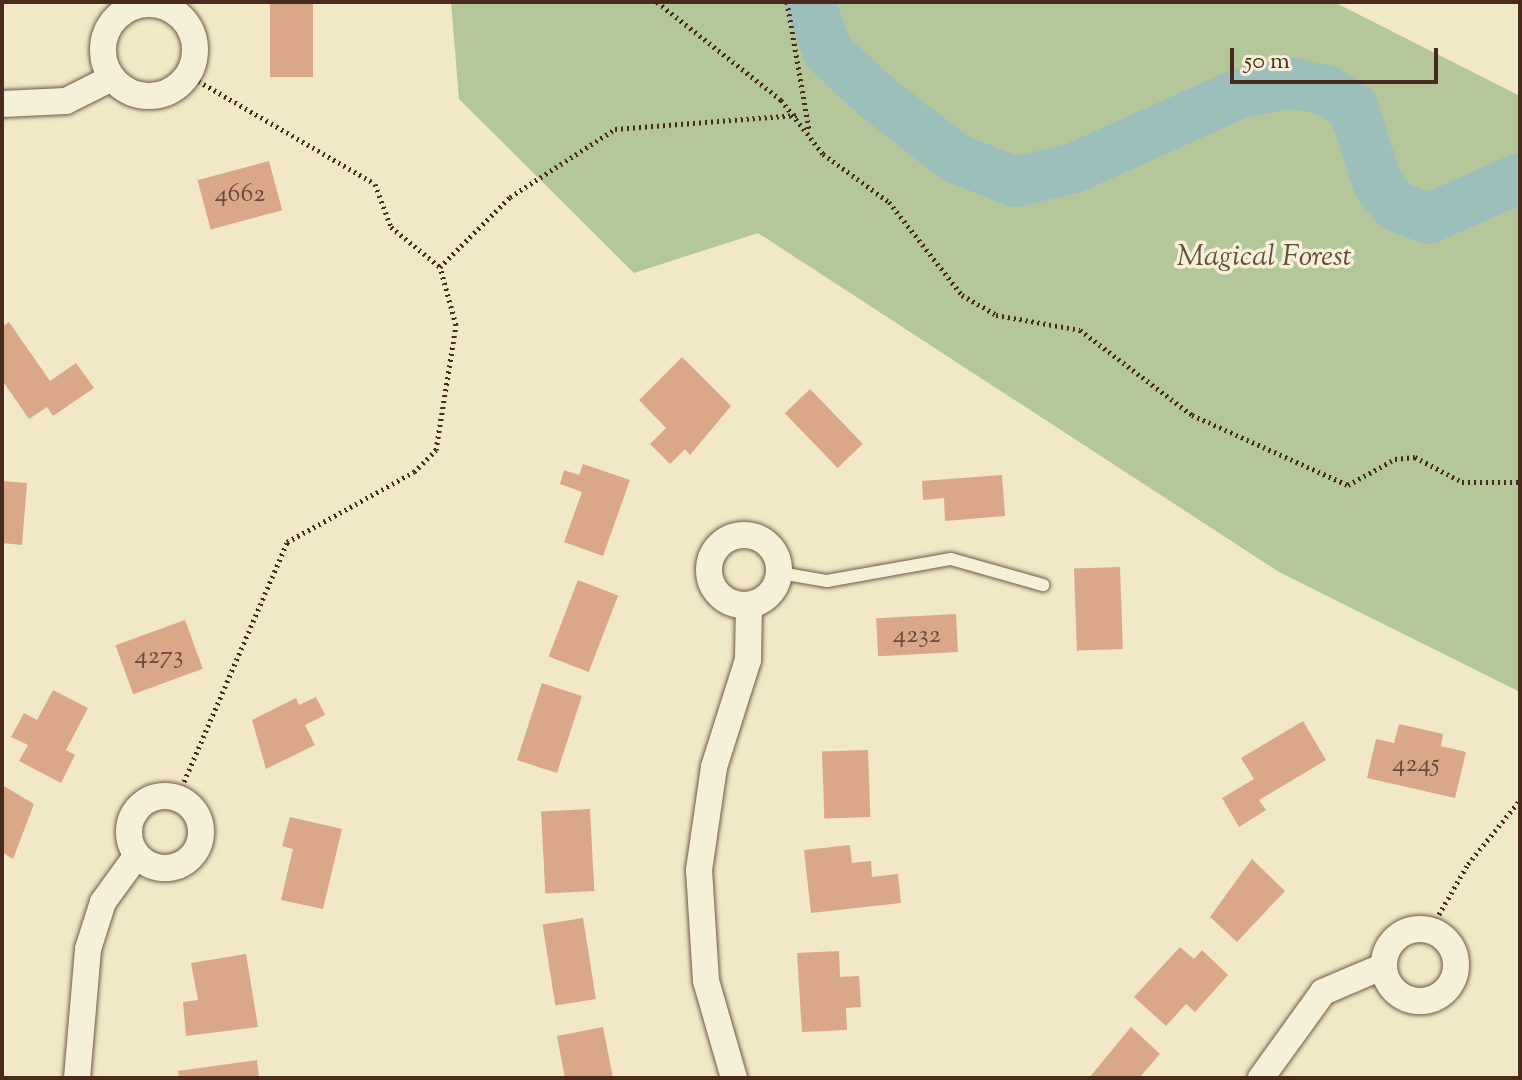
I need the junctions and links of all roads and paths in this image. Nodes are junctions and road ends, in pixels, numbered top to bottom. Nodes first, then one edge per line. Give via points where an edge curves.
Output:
1 (657, 2) edge
2 (787, 2) edge
3 (188, 75) junction
4 (112, 78) junction
5 (2, 104) edge
6 (797, 115) junction
7 (811, 137) junction
8 (440, 267) junction
9 (1520, 482) edge
10 (780, 573) junction
11 (1043, 585) dead end
12 (749, 605) junction
13 (177, 798) junction
14 (1520, 800) edge
15 (137, 855) junction
16 (1430, 930) junction
17 (1384, 966) junction
18 (77, 1078) edge
19 (734, 1078) edge
20 (1261, 1078) edge

1 - 6 path
2 - 7 path
3 - 4 street via 167,93 144,96
3 - 4 street via 194,39 185,21 147,4 128,9 104,38
3 - 8 path via 375,184 391,227 416,253
4 - 5 street via 66,101
6 - 7 path
6 - 8 path via 615,129 510,197
7 - 9 path via 889,202 962,295 996,315 1080,330 1192,415 1348,485 1395,459 1415,457 1462,482
8 - 13 path via 456,325 445,372 444,426 436,450 380,490 287,542
10 - 11 lane via 827,581 951,559
10 - 12 street via 774,589
10 - 12 street via 778,558 755,535 735,535 716,546 709,561 716,593
12 - 19 street via 748,660 714,767 699,870 706,981
13 - 15 street via 159,796 134,814 129,828
13 - 15 street via 201,823 194,854 168,869
14 - 16 path via 1468,864
15 - 18 street via 103,902 88,949
16 - 17 street via 1403,933
16 - 17 street via 1445,939 1457,968 1434,999 1400,996
17 - 20 street via 1323,992

